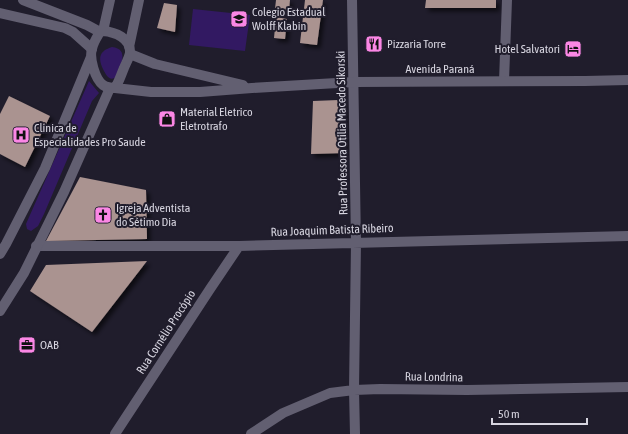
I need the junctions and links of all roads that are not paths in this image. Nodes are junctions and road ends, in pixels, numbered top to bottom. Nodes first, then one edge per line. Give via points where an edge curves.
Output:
1 (23, 0) edge
2 (110, 0) edge
3 (139, 0) edge
4 (352, 0) edge
5 (507, 0) edge
6 (0, 13) edge
7 (102, 31) junction
8 (130, 50) junction
9 (91, 53) junction
10 (628, 80) edge
11 (504, 81) junction
12 (354, 82) junction
13 (112, 88) junction
14 (252, 88) junction
15 (628, 236) edge
16 (356, 243) junction
17 (36, 246) junction
18 (239, 246) junction
19 (0, 254) edge
20 (0, 311) edge
21 (628, 386) edge
22 (354, 390) junction
23 (115, 434) edge
24 (251, 434) edge
25 (355, 434) edge

1 - 7 street
2 - 7 street
3 - 8 street
4 - 12 street, Rua Professora Otília Macedo Sikorski
5 - 11 street
6 - 9 street via 65,28 73,32
7 - 8 street via 121,36
7 - 9 street
8 - 13 street via 118,83
8 - 14 street, Avenida Paraná via 155,64
9 - 13 street via 92,65 98,78 102,84
9 - 19 street via 45,168
10 - 11 street, Avenida Paraná
11 - 12 street, Avenida Paraná
12 - 14 street, Avenida Paraná
12 - 16 street, Rua Professora Otília Macedo Sikorski
13 - 14 street, Avenida Paraná via 151,92
13 - 17 street
15 - 16 street, Rua Joaquim Batista Ribeiro
16 - 18 street, Rua Joaquim Batista Ribeiro
16 - 22 street, Rua Professora Otília Macedo Sikorski
17 - 18 street, Rua Joaquim Batista Ribeiro
17 - 20 street via 24,273
18 - 23 street, Rua Cornélio Procópio
21 - 22 street, Rua Londrina
22 - 24 street, Rua Londrina via 330,393 283,413
22 - 25 street, Rua Professora Otília Macedo Sikorski

